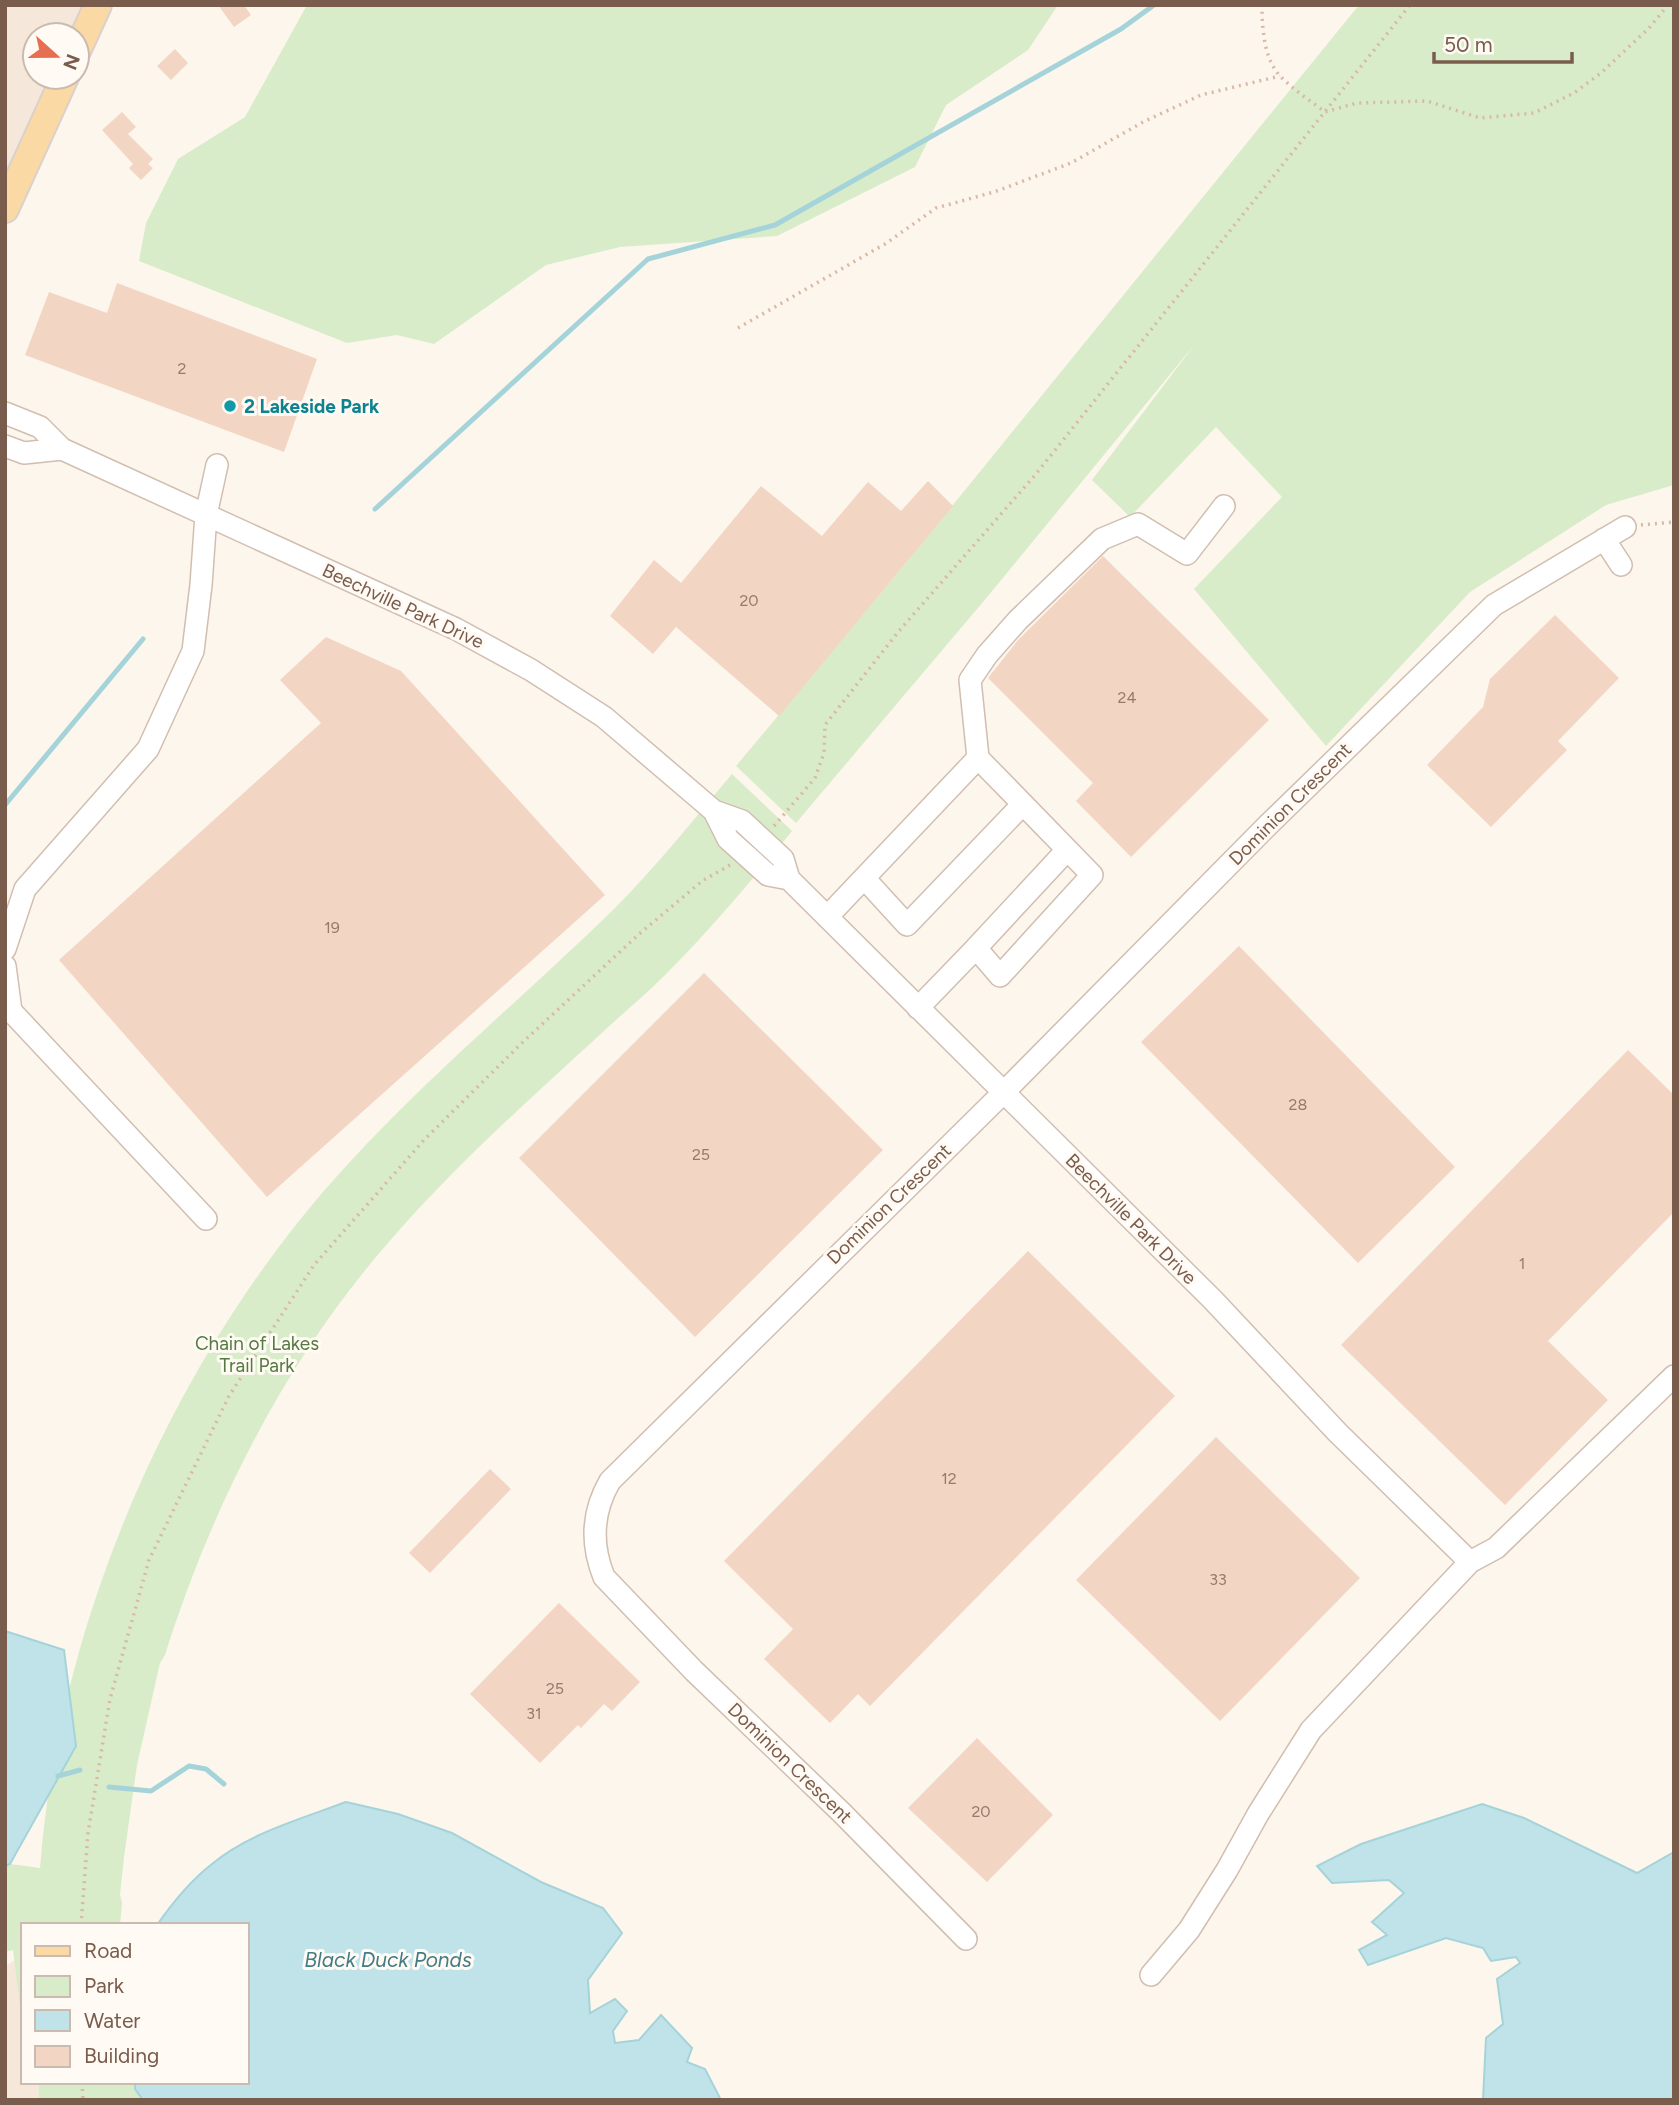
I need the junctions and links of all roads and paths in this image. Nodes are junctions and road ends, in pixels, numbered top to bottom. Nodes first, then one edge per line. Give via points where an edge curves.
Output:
1 (98, 5) edge
2 (1262, 5) edge
3 (1410, 5) edge
4 (1668, 5) edge
5 (91, 21) edge
6 (1280, 76) junction
7 (59, 91) edge
8 (1325, 112) junction
9 (5, 209) edge
10 (738, 328) dead end
11 (5, 413) edge
12 (5, 446) edge
13 (62, 449) junction
14 (217, 465) dead end
15 (1224, 506) dead end
16 (206, 515) junction
17 (1674, 522) edge
18 (1625, 527) joint
19 (1604, 539) junction
20 (1621, 565) dead end
21 (978, 758) junction
22 (1023, 804) junction
23 (715, 811) junction
24 (762, 839) junction
25 (1067, 850) junction
26 (747, 856) junction
27 (864, 878) junction
28 (789, 879) junction
29 (827, 917) junction
30 (976, 948) junction
31 (5, 949) edge
32 (5, 966) edge
33 (918, 1008) junction
34 (1003, 1093) junction
35 (206, 1219) dead end
36 (1674, 1376) edge
37 (1470, 1562) junction
38 (81, 1923) edge
39 (966, 1939) dead end
40 (1151, 1975) dead end

1 - 5 main road
2 - 6 path via 1267,54
3 - 8 path
4 - 8 path via 1601,73 1534,113 1480,118 1427,101 1357,103
6 - 8 path
6 - 10 path via 1201,95 1071,163 936,208 885,244
7 - 9 main road
8 - 24 path via 1036,474 899,631 825,725 824,753 815,778
11 - 13 street, Beechville Park Drive via 40,427
12 - 13 street via 24,453
13 - 16 street, Beechville Park Drive
14 - 16 street
15 - 21 street via 1187,554 1138,524 1102,539 1018,620 970,680
16 - 23 street, Beechville Park Drive via 456,629 531,670 604,717
16 - 31 street via 194,651 148,749 25,889
17 - 18 path
18 - 19 street, Dominion Crescent
19 - 20 street
19 - 34 street, Dominion Crescent via 1494,605
21 - 22 street
21 - 27 street
22 - 25 street
22 - 27 street via 907,926
23 - 24 street, Beechville Park Drive via 742,821
23 - 26 street, Beechville Park Drive via 728,839
24 - 28 street, Beechville Park Drive via 783,859
25 - 30 street
25 - 30 street via 1092,875 1000,976
26 - 28 street, Beechville Park Drive via 768,876
26 - 38 path via 702,881 638,935 424,1140 314,1265 229,1396 149,1560 138,1598 110,1699 88,1833
27 - 29 street
28 - 29 street, Beechville Park Drive
29 - 33 street, Beechville Park Drive
30 - 33 street
32 - 35 street via 11,1011
33 - 34 street, Beechville Park Drive
34 - 37 street, Beechville Park Drive
34 - 39 street, Dominion Crescent via 610,1481 599,1505 595,1531 604,1577
36 - 37 street via 1496,1548
37 - 40 street via 1311,1730 1189,1930

